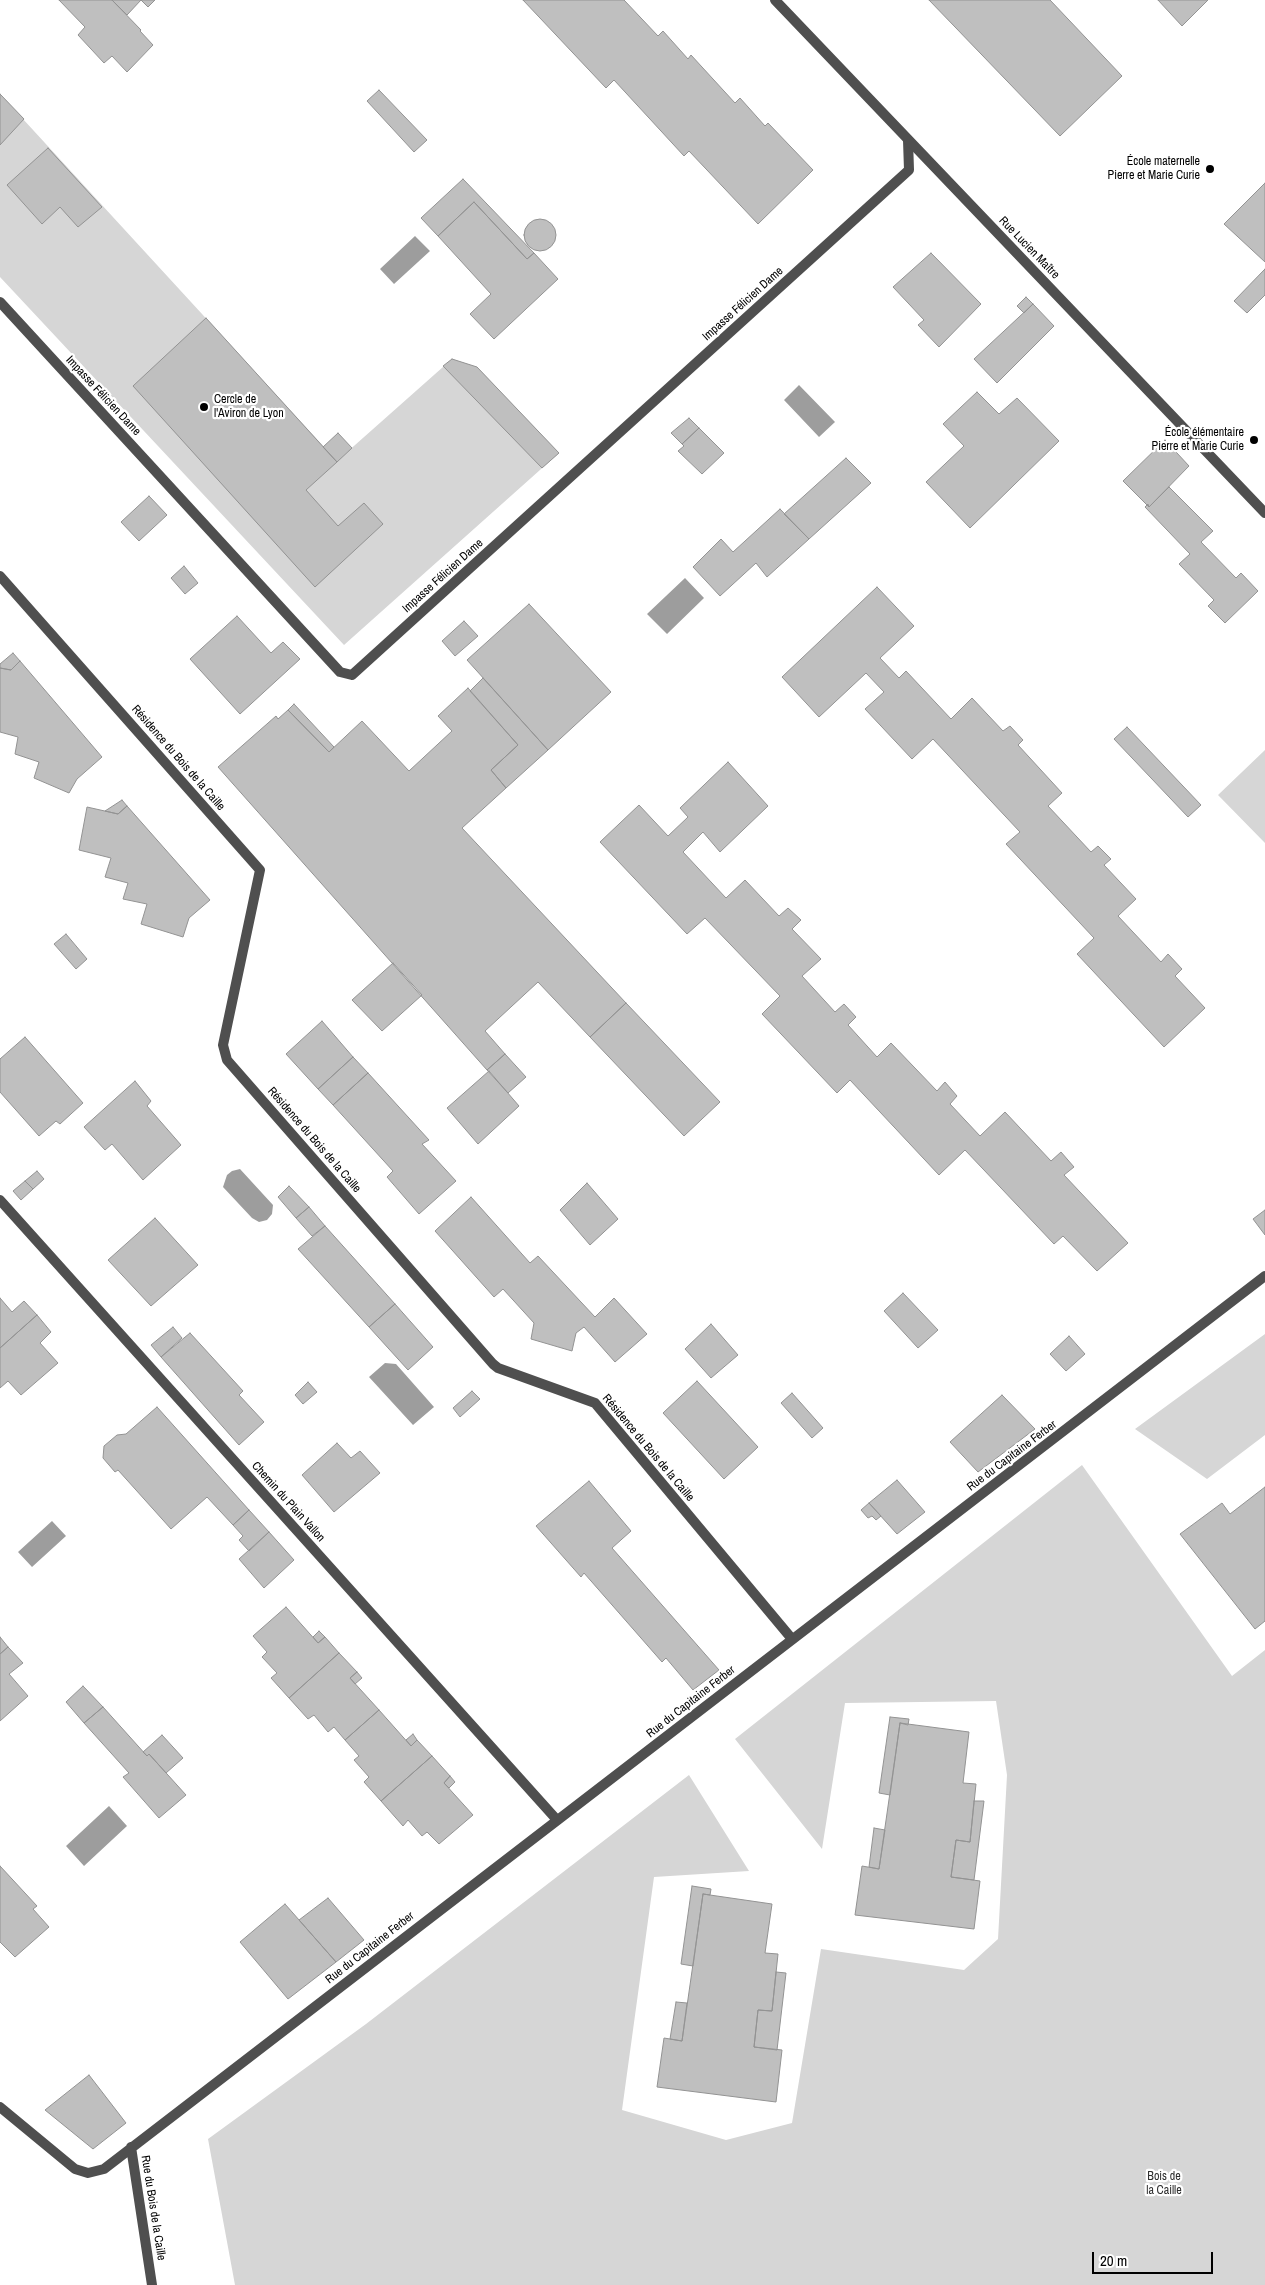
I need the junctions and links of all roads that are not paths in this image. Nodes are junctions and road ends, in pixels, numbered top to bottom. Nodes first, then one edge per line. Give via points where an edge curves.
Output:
1 (775, 0) edge
2 (908, 140) junction
3 (0, 302) edge
4 (1265, 513) edge
5 (0, 576) edge
6 (0, 1200) edge
7 (1265, 1276) edge
8 (792, 1639) junction
9 (557, 1820) junction
10 (0, 2107) edge
11 (131, 2147) junction
12 (152, 2285) edge

1 - 2 street, Rue Lucien Maître
2 - 3 street, Impasse Félicien Dame via 909,170 352,675 340,672
2 - 4 street, Rue Lucien Maître
5 - 8 street, Résidence du Bois de la Caille via 260,870 222,1046 227,1060 493,1364 595,1403
6 - 9 street, Chemin du Plain Vallon
7 - 8 street, Rue du Capitaine Ferber
8 - 9 street, Rue du Capitaine Ferber
9 - 11 street, Rue du Capitaine Ferber
10 - 11 street, Rue du Bois de la Caille via 75,2169 88,2173 104,2169
11 - 12 street, Rue du Bois de la Caille

